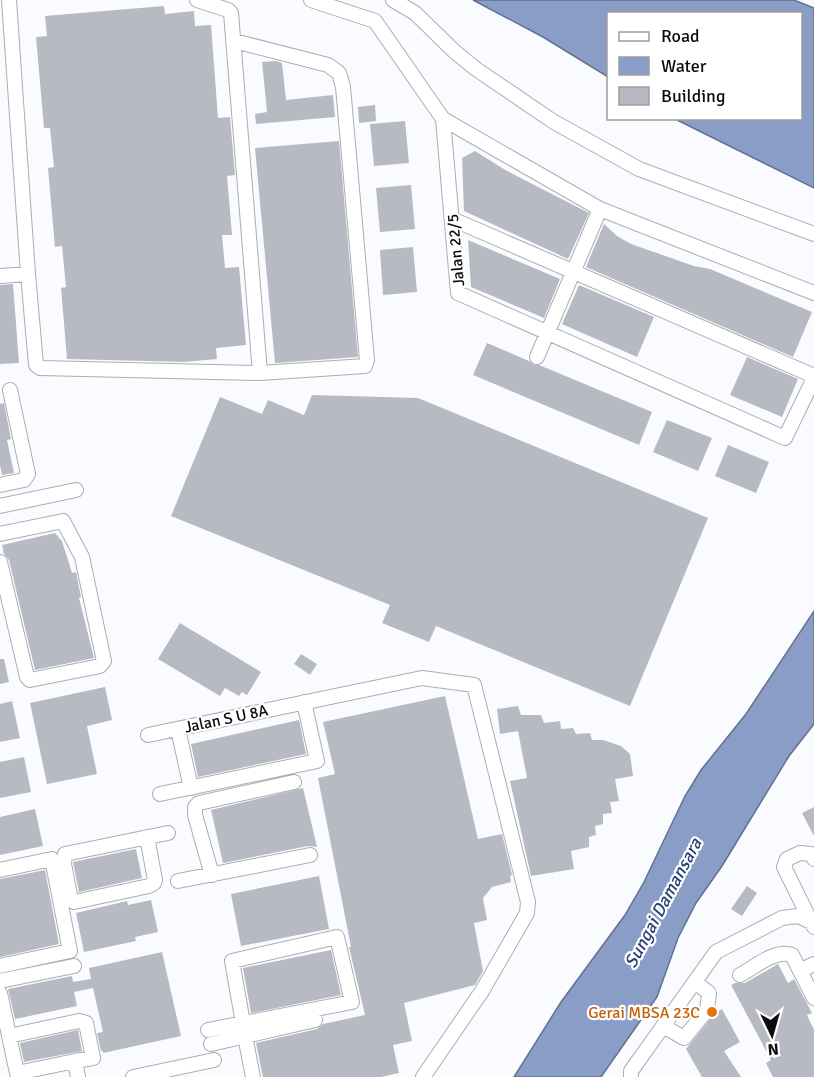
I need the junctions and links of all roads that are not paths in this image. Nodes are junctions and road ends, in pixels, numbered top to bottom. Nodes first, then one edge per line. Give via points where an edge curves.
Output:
1 (9, 0) edge
2 (197, 0) edge
3 (311, 0) edge
4 (393, 0) edge
5 (234, 40) junction
6 (443, 119) junction
7 (600, 209) junction
8 (452, 219) junction
9 (814, 234) edge
10 (573, 271) junction
11 (28, 274) junction
12 (0, 276) edge
13 (814, 293) edge
14 (546, 333) junction
15 (537, 357) dead end
16 (260, 373) junction
17 (814, 377) edge
18 (10, 390) dead end
19 (0, 485) edge
20 (76, 490) dead end
21 (0, 506) edge
22 (0, 534) edge
23 (0, 562) edge
24 (304, 702) junction
25 (178, 729) junction
26 (148, 735) dead end
27 (294, 782) dead end
28 (190, 788) junction
29 (160, 794) dead end
30 (168, 833) dead end
31 (147, 837) junction
32 (310, 855) dead end
33 (814, 859) edge
34 (0, 870) edge
35 (212, 874) junction
36 (178, 881) dead end
37 (813, 925) edge
38 (814, 964) edge
39 (0, 966) edge
40 (74, 966) dead end
41 (800, 971) junction
42 (740, 975) dead end
43 (0, 981) edge
44 (694, 982) junction
45 (0, 993) edge
46 (814, 998) edge
47 (315, 1020) dead end
48 (663, 1026) junction
49 (244, 1029) junction
50 (9, 1036) junction
51 (209, 1037) dead end
52 (214, 1060) dead end
53 (75, 1061) junction
54 (172, 1073) edge
55 (78, 1077) edge
56 (133, 1077) edge
57 (253, 1077) edge
58 (423, 1077) edge
59 (632, 1077) edge

1 - 11 street
2 - 5 street via 231,13
3 - 6 street, Jalan 22/5 via 375,21
4 - 9 street via 415,13 476,69 554,122 620,159
5 - 16 street
5 - 16 street via 327,65 339,73 367,360 365,366
6 - 7 street
6 - 8 street, Jalan 22/5
7 - 10 street
7 - 13 street
8 - 10 street
8 - 14 street, Jalan 22/5 via 458,293
10 - 14 street
10 - 17 street
11 - 12 street
11 - 16 street via 37,368
14 - 15 street
14 - 17 street, Jalan 22/5 via 784,438
18 - 19 street via 28,474 24,480
20 - 21 street
22 - 23 street via 63,521 82,557 104,661 100,666 30,680 27,677
24 - 25 street, Jalan S U 8A
24 - 28 street via 317,761
24 - 58 street, Jalan S U 8A via 422,678 474,685 528,902 526,913 482,991
25 - 26 street, Jalan S U 8A
25 - 28 street
27 - 35 street via 195,807
28 - 29 street
30 - 31 street
31 - 31 street via 154,883 71,900 65,854
32 - 35 street
33 - 37 street via 811,854 800,853 787,859 784,867
34 - 39 street via 52,859 70,951
35 - 36 street
37 - 44 street via 798,916 782,918 716,952
38 - 41 street
40 - 43 street
41 - 42 street via 792,955 786,953
41 - 46 street
44 - 48 street
44 - 48 street via 709,993 707,1010 684,1038
45 - 50 street
47 - 49 street
48 - 59 street via 631,1071
49 - 49 street via 232,961 337,937 352,1002
49 - 51 street
49 - 57 street
50 - 53 street via 17,1073
50 - 53 street via 79,1021 86,1023 93,1058
52 - 54 street
53 - 55 street
54 - 56 street

